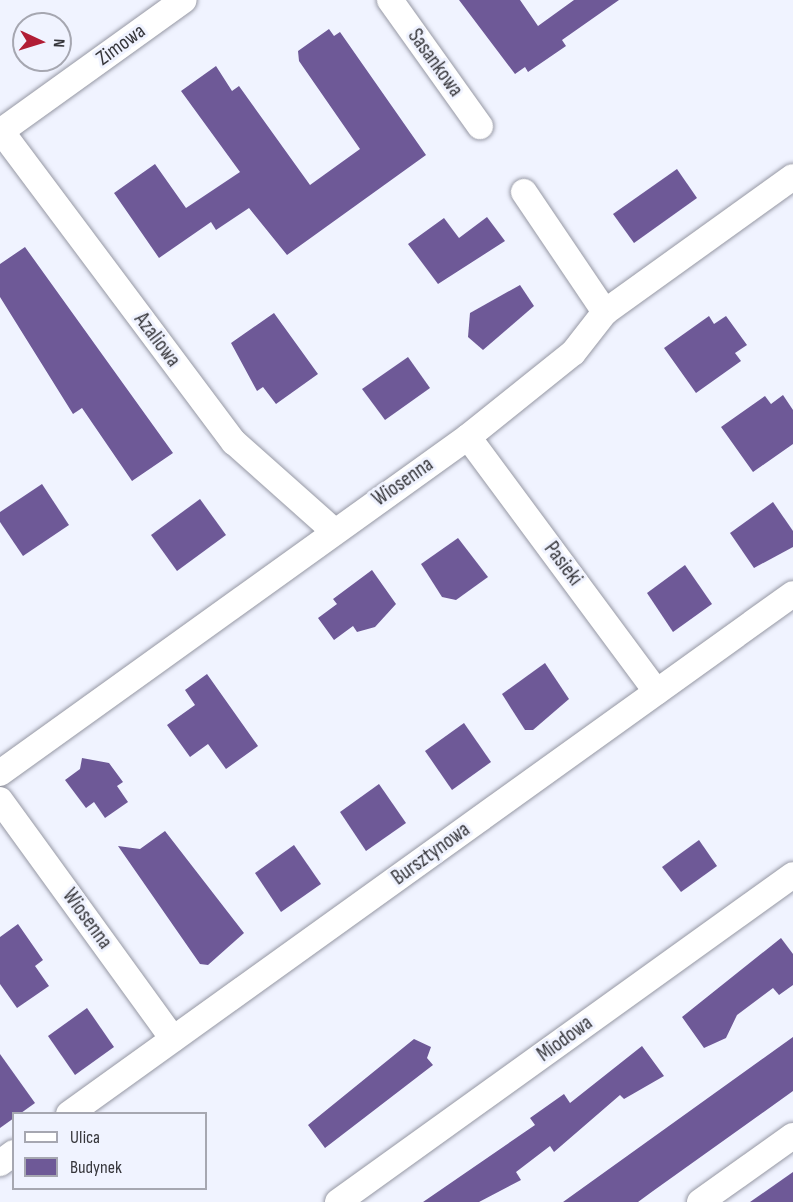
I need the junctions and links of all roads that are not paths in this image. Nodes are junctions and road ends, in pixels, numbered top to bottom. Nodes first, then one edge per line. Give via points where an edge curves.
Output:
1 (184, 0) edge
2 (390, 0) edge
3 (480, 126) dead end
4 (1, 131) edge
5 (793, 177) edge
6 (524, 192) dead end
7 (605, 312) junction
8 (468, 436) junction
9 (334, 531) junction
10 (793, 594) edge
11 (657, 692) junction
12 (0, 773) edge
13 (0, 800) edge
14 (793, 875) edge
15 (174, 1039) junction
16 (70, 1112) edge
17 (793, 1136) edge
18 (338, 1202) edge
19 (700, 1202) edge

1 - 4 street, Zimowa
2 - 3 street, Sasankowa
4 - 9 street, Azaliowa via 234,442
5 - 7 street, Wiosenna
6 - 7 street
7 - 8 street, Wiosenna via 573,353
8 - 9 street, Wiosenna
8 - 11 street, Pasieki
9 - 12 street, Wiosenna
10 - 11 street, Bursztynowa
11 - 15 street, Bursztynowa
13 - 15 street, Wiosenna
14 - 18 street, Miodowa
15 - 16 street, Bursztynowa
17 - 19 street

